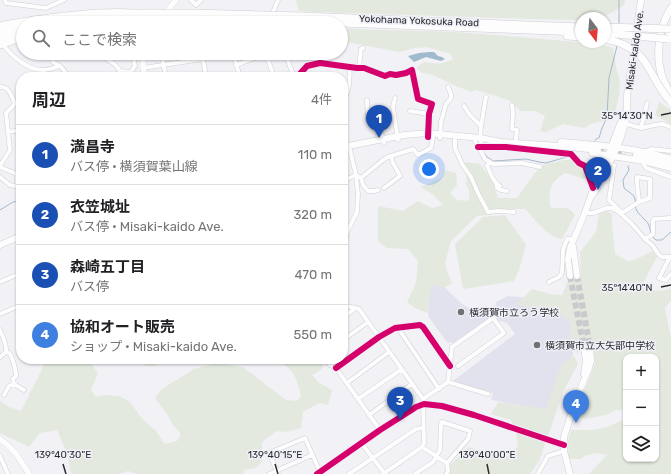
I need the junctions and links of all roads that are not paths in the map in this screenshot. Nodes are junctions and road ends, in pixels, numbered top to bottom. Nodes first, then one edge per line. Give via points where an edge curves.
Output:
1 (5, 0) edge
2 (64, 0) edge
3 (176, 0) edge
4 (191, 0) edge
5 (201, 0) edge
6 (278, 0) edge
7 (641, 0) edge
8 (671, 8) edge
9 (132, 13) junction
10 (671, 15) edge
11 (67, 16) edge
12 (92, 16) edge
13 (145, 16) edge
14 (156, 16) edge
15 (269, 16) edge
16 (348, 20) edge
17 (16, 23) edge
18 (348, 23) edge
19 (0, 26) edge
20 (575, 27) edge
21 (611, 27) edge
22 (478, 28) junction
23 (16, 29) edge
24 (0, 32) edge
25 (575, 32) edge
26 (611, 33) edge
27 (670, 34) edge
28 (16, 35) edge
29 (575, 37) edge
30 (0, 39) edge
31 (16, 40) edge
32 (611, 41) edge
33 (2, 45) edge
34 (363, 48) dead end
35 (16, 57) edge
36 (19, 60) edge
37 (52, 60) edge
38 (108, 60) edge
39 (134, 60) edge
40 (143, 60) edge
41 (162, 60) edge
42 (192, 60) edge
43 (203, 60) edge
44 (235, 60) edge
45 (250, 60) edge
46 (269, 60) edge
47 (288, 60) edge
48 (163, 65) junction
49 (236, 65) junction
50 (60, 66) junction
51 (350, 67) junction
52 (143, 68) junction
53 (359, 68) junction
54 (120, 71) joint
55 (65, 72) edge
56 (131, 72) edge
57 (131, 72) edge
58 (143, 72) edge
59 (165, 72) edge
60 (205, 72) edge
61 (238, 72) edge
62 (272, 72) edge
63 (294, 72) edge
64 (301, 72) edge
65 (448, 86) dead end
66 (0, 87) edge
67 (671, 88) edge
68 (348, 90) edge
69 (671, 94) edge
70 (486, 97) dead end
71 (395, 98) dead end
72 (367, 100) dead end
73 (671, 102) edge
74 (15, 103) joint
75 (647, 103) dead end
76 (512, 105) dead end
77 (464, 106) dead end
78 (410, 111) dead end
79 (428, 114) junction
80 (623, 123) junction
81 (481, 126) junction
82 (671, 127) edge
83 (641, 128) junction
84 (16, 131) edge
85 (8, 132) junction
86 (429, 136) junction
87 (440, 136) junction
88 (398, 138) junction
89 (455, 139) junction
90 (516, 139) junction
91 (383, 141) junction
92 (479, 142) junction
93 (348, 146) edge
94 (614, 147) junction
95 (348, 150) edge
96 (598, 150) tunnel mouth
97 (643, 152) junction
98 (671, 152) edge
99 (625, 154) tunnel mouth
100 (348, 155) edge
101 (610, 155) junction
102 (391, 156) junction
103 (671, 159) edge
104 (644, 161) junction
105 (490, 162) junction
106 (671, 163) edge
107 (614, 165) dead end
108 (0, 167) edge
109 (540, 168) dead end
110 (671, 168) edge
111 (16, 174) edge
112 (356, 175) junction
113 (0, 177) edge
114 (671, 177) edge
115 (348, 178) edge
116 (361, 178) junction
117 (16, 186) edge
118 (384, 188) dead end
119 (593, 188) junction
120 (378, 190) dead end
121 (507, 191) dead end
122 (591, 196) junction
123 (639, 202) junction
124 (514, 212) dead end
125 (584, 213) junction
126 (622, 214) junction
127 (671, 218) edge
128 (348, 230) edge
129 (16, 234) edge
130 (16, 238) edge
131 (573, 239) junction
132 (645, 240) junction
133 (0, 241) edge
134 (0, 245) edge
135 (670, 257) edge
136 (671, 274) edge
137 (16, 275) edge
138 (570, 276) tunnel mouth
139 (577, 276) tunnel mouth
140 (0, 282) edge
141 (549, 282) dead end
142 (348, 306) edge
143 (16, 307) edge
144 (356, 308) junction
145 (496, 308) dead end
146 (0, 314) edge
147 (348, 314) edge
148 (493, 318) junction
149 (368, 322) junction
150 (398, 328) junction
151 (0, 330) edge
152 (348, 336) edge
153 (379, 337) junction
154 (587, 348) tunnel mouth
155 (6, 352) junction
156 (389, 352) junction
157 (0, 357) edge
158 (348, 359) edge
159 (329, 364) edge
160 (342, 364) edge
161 (450, 366) junction
162 (458, 366) dead end
163 (336, 368) junction
164 (402, 369) junction
165 (448, 382) junction
166 (347, 383) junction
167 (14, 384) junction
168 (412, 384) junction
169 (439, 389) junction
170 (24, 390) dead end
171 (488, 394) dead end
172 (4, 395) dead end
173 (358, 399) junction
174 (423, 402) junction
175 (370, 415) junction
176 (474, 415) tunnel mouth
177 (423, 428) junction
178 (380, 430) junction
179 (537, 437) tunnel mouth
180 (0, 440) edge
181 (7, 444) junction
182 (362, 444) junction
183 (422, 447) junction
184 (0, 448) edge
185 (564, 448) junction
186 (312, 455) junction
187 (0, 456) edge
188 (437, 456) junction
189 (372, 458) junction
190 (448, 463) junction
191 (277, 472) edge
192 (319, 473) edge
193 (540, 473) edge
194 (8, 474) edge
195 (29, 474) edge
196 (269, 474) edge
197 (349, 474) edge
198 (384, 474) edge
199 (415, 474) edge
200 (446, 474) edge
201 (570, 474) edge

1 - 2 street via 6,3 46,8
3 - 14 street
4 - 5 street via 196,5
6 - 15 street
7 - 80 main road, Misaki-kaido Ave.
8 - 69 highway via 663,24 659,53 661,74
9 - 11 highway via 110,12
9 - 12 highway, Yokohama Yokosuka Road
9 - 13 highway, Yokohama Yokosuka Road
10 - 67 highway via 662,49 665,74
16 - 20 highway, Yokohama Yokosuka Road
17 - 19 highway
18 - 22 highway, Yokohama Yokosuka Road
21 - 27 highway, bridge
22 - 25 highway, Yokohama Yokosuka Road
22 - 29 highway
23 - 24 highway
26 - 27 highway, bridge
28 - 30 highway
31 - 33 highway
32 - 73 highway, bridge via 638,54 648,66 661,91
33 - 35 street
34 - 53 street
36 - 50 street via 32,68 42,70
37 - 50 street
38 - 54 street
39 - 57 street via 135,65
40 - 52 street
41 - 48 street
42 - 48 street
43 - 60 street
44 - 49 street
45 - 49 street
46 - 62 street
47 - 63 street
48 - 52 street
48 - 59 street
49 - 61 street
50 - 55 street
51 - 53 street
51 - 64 street via 320,63 307,66
51 - 68 street
52 - 58 street
53 - 79 street via 384,76 412,70 418,99 432,104
54 - 56 street
65 - 87 street via 451,98 446,104
66 - 74 street via 7,88
70 - 81 street
71 - 88 street via 393,107
72 - 91 street via 368,121 379,120
74 - 85 street via 6,113
75 - 83 street
76 - 90 street via 512,129 516,130
77 - 81 street
78 - 79 street
79 - 86 street
80 - 83 street
80 - 94 main road, Misaki-kaido Ave.
81 - 92 street
82 - 83 street via 662,124
84 - 85 street
85 - 108 street via 10,150
86 - 87 main road
86 - 88 main road
86 - 102 street via 431,148 418,155 413,149
87 - 89 main road
87 - 92 main road
88 - 91 main road
89 - 92 main road
89 - 124 street via 455,148 462,164 488,212
90 - 92 main road
90 - 94 main road
91 - 93 main road
91 - 95 main road
92 - 96 main road
92 - 101 main road
92 - 105 street
92 - 119 street via 571,154 584,166
94 - 97 main road
94 - 101 main road, Misaki-kaido Ave.
97 - 98 street via 651,149
97 - 103 main road
99 - 106 main road
100 - 112 street
101 - 104 main road
101 - 119 main road, Misaki-kaido Ave.
101 - 122 main road, Misaki-kaido Ave. via 596,190
102 - 116 street
102 - 118 street via 400,176
104 - 110 main road
104 - 114 street via 646,168
105 - 109 street via 522,163
105 - 121 street via 487,166 499,186 497,188
107 - 126 street via 609,200
108 - 111 street
112 - 115 street
112 - 116 street
112 - 128 street via 357,212
113 - 117 street via 10,185
116 - 120 street via 368,191
119 - 122 main road, Misaki-kaido Ave.
122 - 125 main road, Misaki-kaido Ave.
123 - 123 street via 650,198 650,179 637,177
123 - 126 street
125 - 126 street via 611,208
125 - 131 main road, Misaki-kaido Ave.
126 - 132 street
127 - 132 street via 654,220 653,234
129 - 133 main road
130 - 134 main road
131 - 138 main road, Misaki-kaido Ave. via 568,259
131 - 139 main road, Misaki-kaido Ave.
131 - 141 street via 567,239 563,250 562,273
132 - 135 street via 659,255
135 - 136 street via 659,278 666,280
137 - 140 street
142 - 144 street
143 - 146 street
144 - 147 street
144 - 149 street
145 - 148 street via 496,316
148 - 161 street via 452,348
148 - 162 street via 504,333
149 - 152 street
149 - 153 street
150 - 153 street
150 - 161 street via 420,325 423,327
150 - 169 street
151 - 155 street via 6,343
153 - 156 street
153 - 158 street
154 - 185 main road via 589,368 564,437
155 - 157 street
155 - 167 street via 9,353 15,369
156 - 164 street
156 - 166 street
159 - 163 street
160 - 163 street
161 - 165 street
163 - 166 street
164 - 168 street
164 - 173 street
165 - 169 street
165 - 171 street
166 - 173 street
167 - 170 street
167 - 172 street via 9,386
168 - 174 street
168 - 175 street
169 - 174 street
173 - 175 street
174 - 176 street
174 - 177 street
174 - 178 street
175 - 178 street
177 - 183 street
177 - 189 street via 416,429
178 - 182 street
179 - 185 street
180 - 181 street
181 - 184 street
181 - 195 street
182 - 189 street
182 - 192 street
183 - 188 street
183 - 198 street
185 - 193 street via 548,456
185 - 201 main road
186 - 191 street
186 - 191 street via 305,438 269,453
186 - 192 street
187 - 194 street
188 - 190 street
188 - 190 street via 440,450 442,422 470,431 468,439
188 - 199 street via 433,462
189 - 197 street
189 - 198 street
190 - 200 street
191 - 196 street

